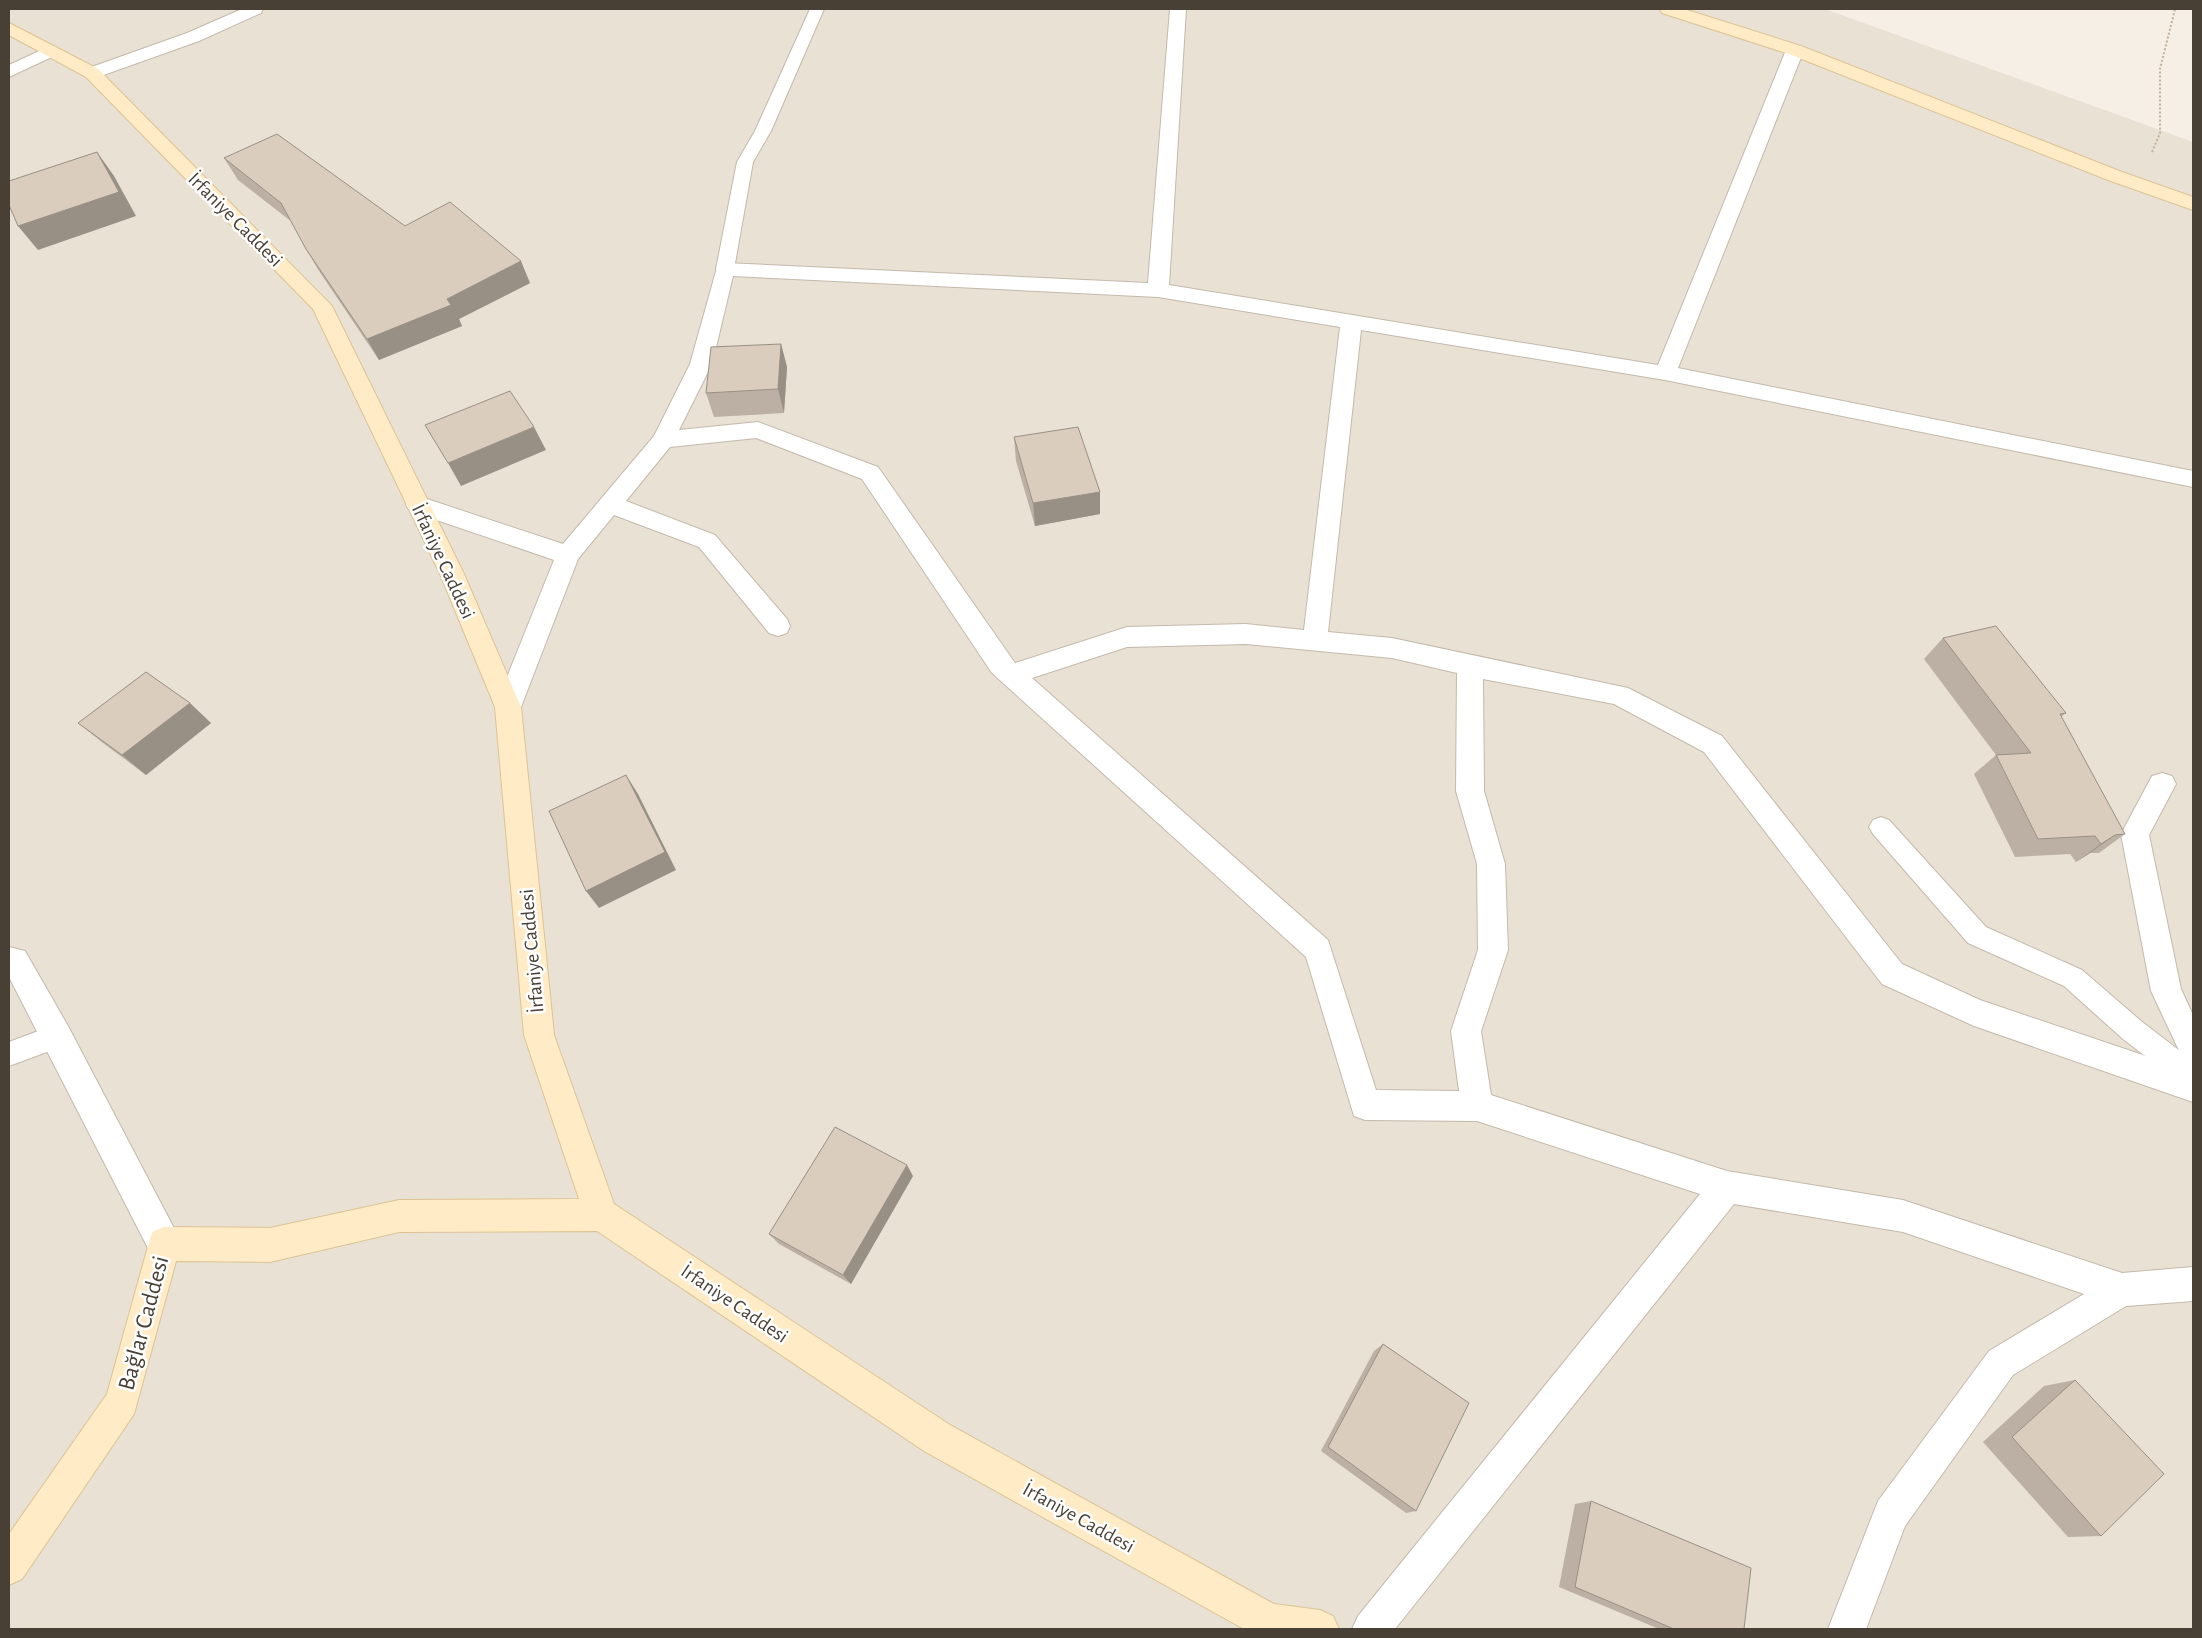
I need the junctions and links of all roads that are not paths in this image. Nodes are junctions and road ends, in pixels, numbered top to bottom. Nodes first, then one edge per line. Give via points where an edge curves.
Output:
1 (255, 9) edge
2 (817, 9) edge
3 (1178, 9) edge
4 (1668, 9) edge
5 (9, 28) edge
6 (1794, 50) junction
7 (50, 51) junction
8 (9, 72) edge
9 (92, 73) junction
10 (2193, 204) edge
11 (725, 270) junction
12 (1158, 290) junction
13 (1351, 322) junction
14 (1665, 374) junction
15 (663, 440) junction
16 (2193, 479) edge
17 (609, 504) junction
18 (418, 505) junction
19 (568, 555) junction
20 (778, 626) dead end
21 (1315, 640) junction
22 (1470, 666) junction
23 (1010, 675) junction
24 (508, 707) junction
25 (2162, 784) dead end
26 (1881, 826) dead end
27 (11, 955) edge
28 (58, 1036) junction
29 (2193, 1047) edge
30 (9, 1054) edge
31 (2193, 1077) edge
32 (2193, 1087) edge
33 (1477, 1106) junction
34 (1728, 1187) junction
35 (601, 1215) junction
36 (164, 1244) junction
37 (2193, 1284) edge
38 (2122, 1290) junction
39 (9, 1566) edge
40 (1269, 1626) edge
41 (1320, 1629) edge
42 (1371, 1629) edge
43 (1847, 1629) edge

1 - 9 street via 193,37
2 - 11 lane via 763,131 745,162
3 - 12 street
4 - 6 main road
5 - 7 main road, İrfaniye Caddesi
6 - 10 main road
6 - 14 street
7 - 8 street
7 - 9 main road, İrfaniye Caddesi
9 - 18 main road, İrfaniye Caddesi via 322,306
11 - 12 street
11 - 15 street via 702,364
12 - 13 street
13 - 14 street
13 - 21 street
14 - 16 street
15 - 17 street
15 - 23 street via 758,430 870,472
17 - 19 street
17 - 20 street via 707,541
18 - 19 street
18 - 24 main road, İrfaniye Caddesi via 452,574
19 - 24 street
21 - 22 street via 1392,648
21 - 23 street via 1246,634 1127,636
22 - 32 street via 1619,695 1714,744 1892,974 1974,1012
22 - 33 street via 1470,791 1491,864 1493,950 1466,1031
23 - 33 street via 1318,949 1365,1105
24 - 35 main road, İrfaniye Caddesi via 539,1035
25 - 29 street via 2136,834 2166,991
26 - 31 lane via 1977,935 2073,978 2132,1030
27 - 28 street
28 - 30 lane
28 - 36 street
33 - 34 street
34 - 38 street via 1903,1216
34 - 42 street
35 - 36 main road, Bağlar Caddesi via 399,1216 270,1244
35 - 40 main road, İrfaniye Caddesi via 937,1438
36 - 39 main road, Bağlar Caddesi via 122,1402
37 - 38 street
38 - 43 street via 2000,1363 1891,1514
40 - 41 main road, İrfaniye Caddesi

